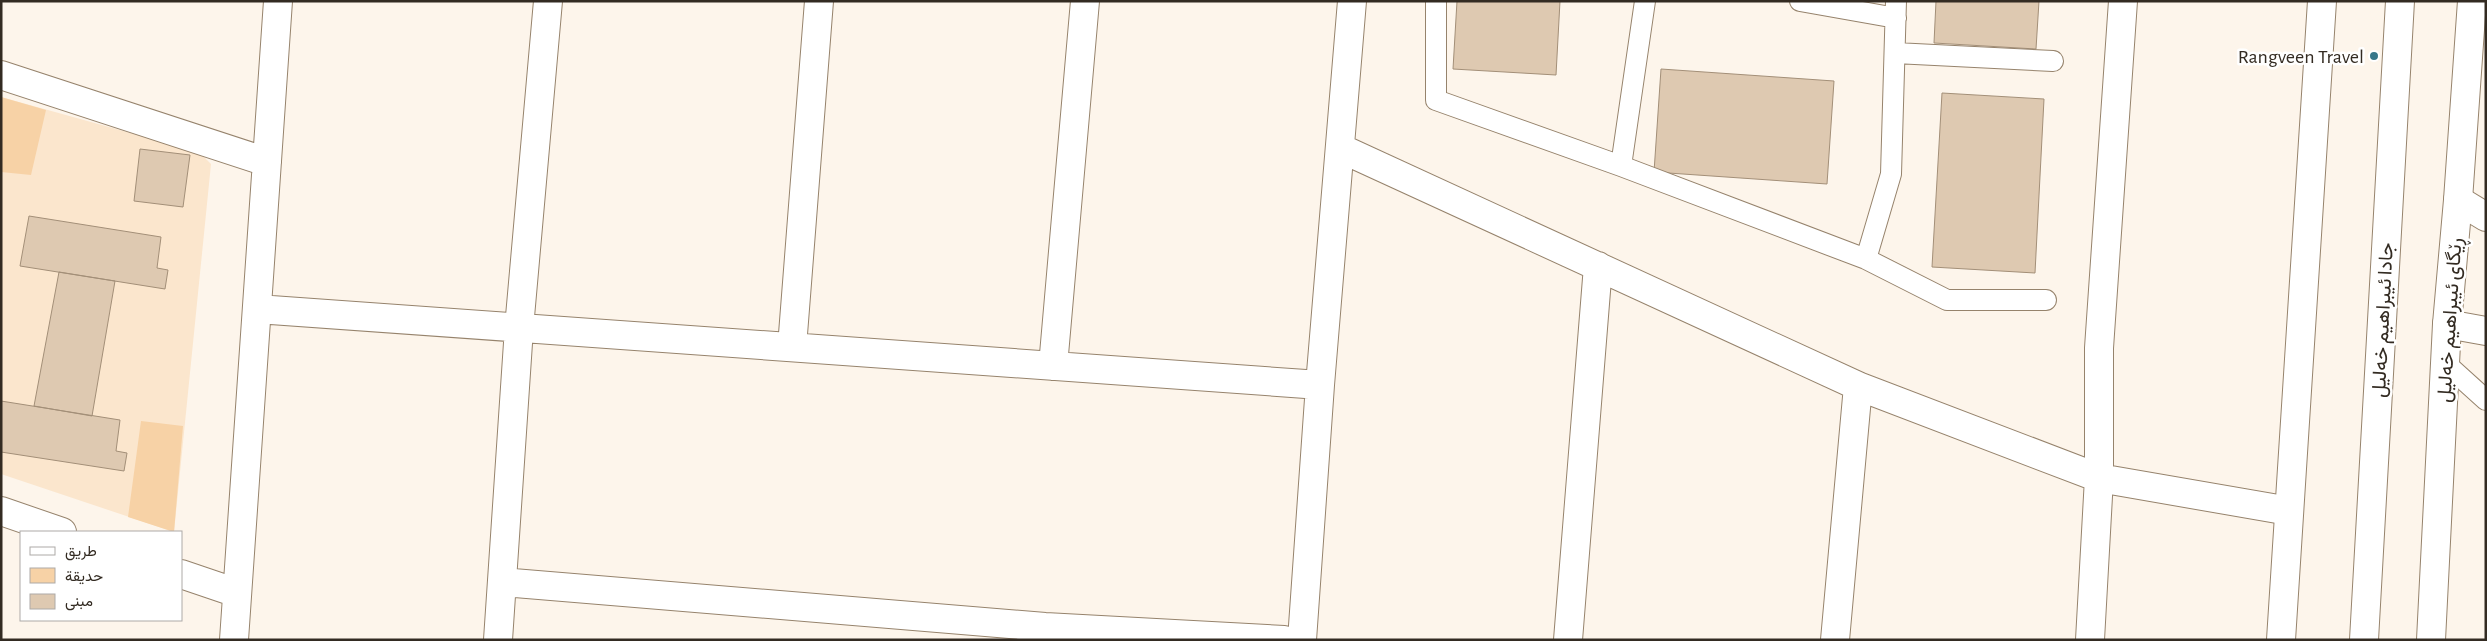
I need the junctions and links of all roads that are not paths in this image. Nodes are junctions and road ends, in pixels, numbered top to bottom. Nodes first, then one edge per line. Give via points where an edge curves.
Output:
1 (278, 1) edge
2 (548, 1) edge
3 (819, 1) edge
4 (1085, 1) edge
5 (1352, 1) edge
6 (1436, 1) edge
7 (1645, 1) edge
8 (1800, 1) edge
9 (2123, 1) edge
10 (2322, 1) edge
11 (2400, 1) edge
12 (2472, 1) edge
13 (1896, 10) edge
14 (1895, 54) junction
15 (2053, 61) dead end
16 (1, 75) edge
17 (1340, 148) junction
18 (267, 162) junction
19 (1621, 166) junction
20 (2458, 200) junction
21 (2486, 217) edge
22 (1866, 259) junction
23 (1598, 266) junction
24 (2046, 300) dead end
25 (257, 309) junction
26 (2447, 324) junction
27 (519, 328) junction
28 (2486, 331) edge
29 (792, 347) junction
30 (2445, 363) junction
31 (1053, 366) junction
32 (1320, 385) junction
33 (1858, 386) junction
34 (2486, 400) edge
35 (2099, 478) junction
36 (2289, 511) junction
37 (1, 512) edge
38 (59, 531) edge
39 (182, 574) edge
40 (502, 582) junction
41 (237, 593) junction
42 (1044, 633) edge
43 (234, 640) edge
44 (498, 640) edge
45 (1284, 640) edge
46 (1302, 640) edge
47 (1568, 640) edge
48 (1835, 640) edge
49 (2090, 640) edge
50 (2281, 640) edge
51 (2364, 640) edge
52 (2431, 640) edge

1 - 18 main road
2 - 27 main road
3 - 29 main road
4 - 31 main road
5 - 17 main road
6 - 19 lane via 1436,100
7 - 19 lane
8 - 13 lane
9 - 35 main road via 2098,348
10 - 36 main road
11 - 51 main road, جادا ئیبراهیم خەلیل
12 - 20 main road, ڕێگای ئیبراهیم خەلیل
13 - 14 lane
14 - 15 lane
14 - 22 lane via 1891,174
16 - 18 main road
17 - 23 main road
17 - 32 main road
18 - 25 main road
19 - 22 lane
20 - 21 main road
20 - 26 main road, ڕێگای ئیبراهیم خەلیل
22 - 24 lane via 1947,300
23 - 33 main road
23 - 47 main road
25 - 27 main road
25 - 41 main road
26 - 28 main road
26 - 30 main road, ڕێگای ئیبراهیم خەلیل
27 - 29 main road
27 - 40 main road
29 - 31 main road
30 - 34 lane
30 - 52 main road, ڕێگای ئیبراهیم خەلیل
31 - 32 main road
32 - 46 main road
33 - 35 main road
33 - 48 main road
35 - 36 main road
35 - 49 main road
36 - 50 main road
37 - 38 main road
39 - 41 main road
40 - 42 main road
40 - 44 main road
41 - 43 main road
42 - 45 main road

